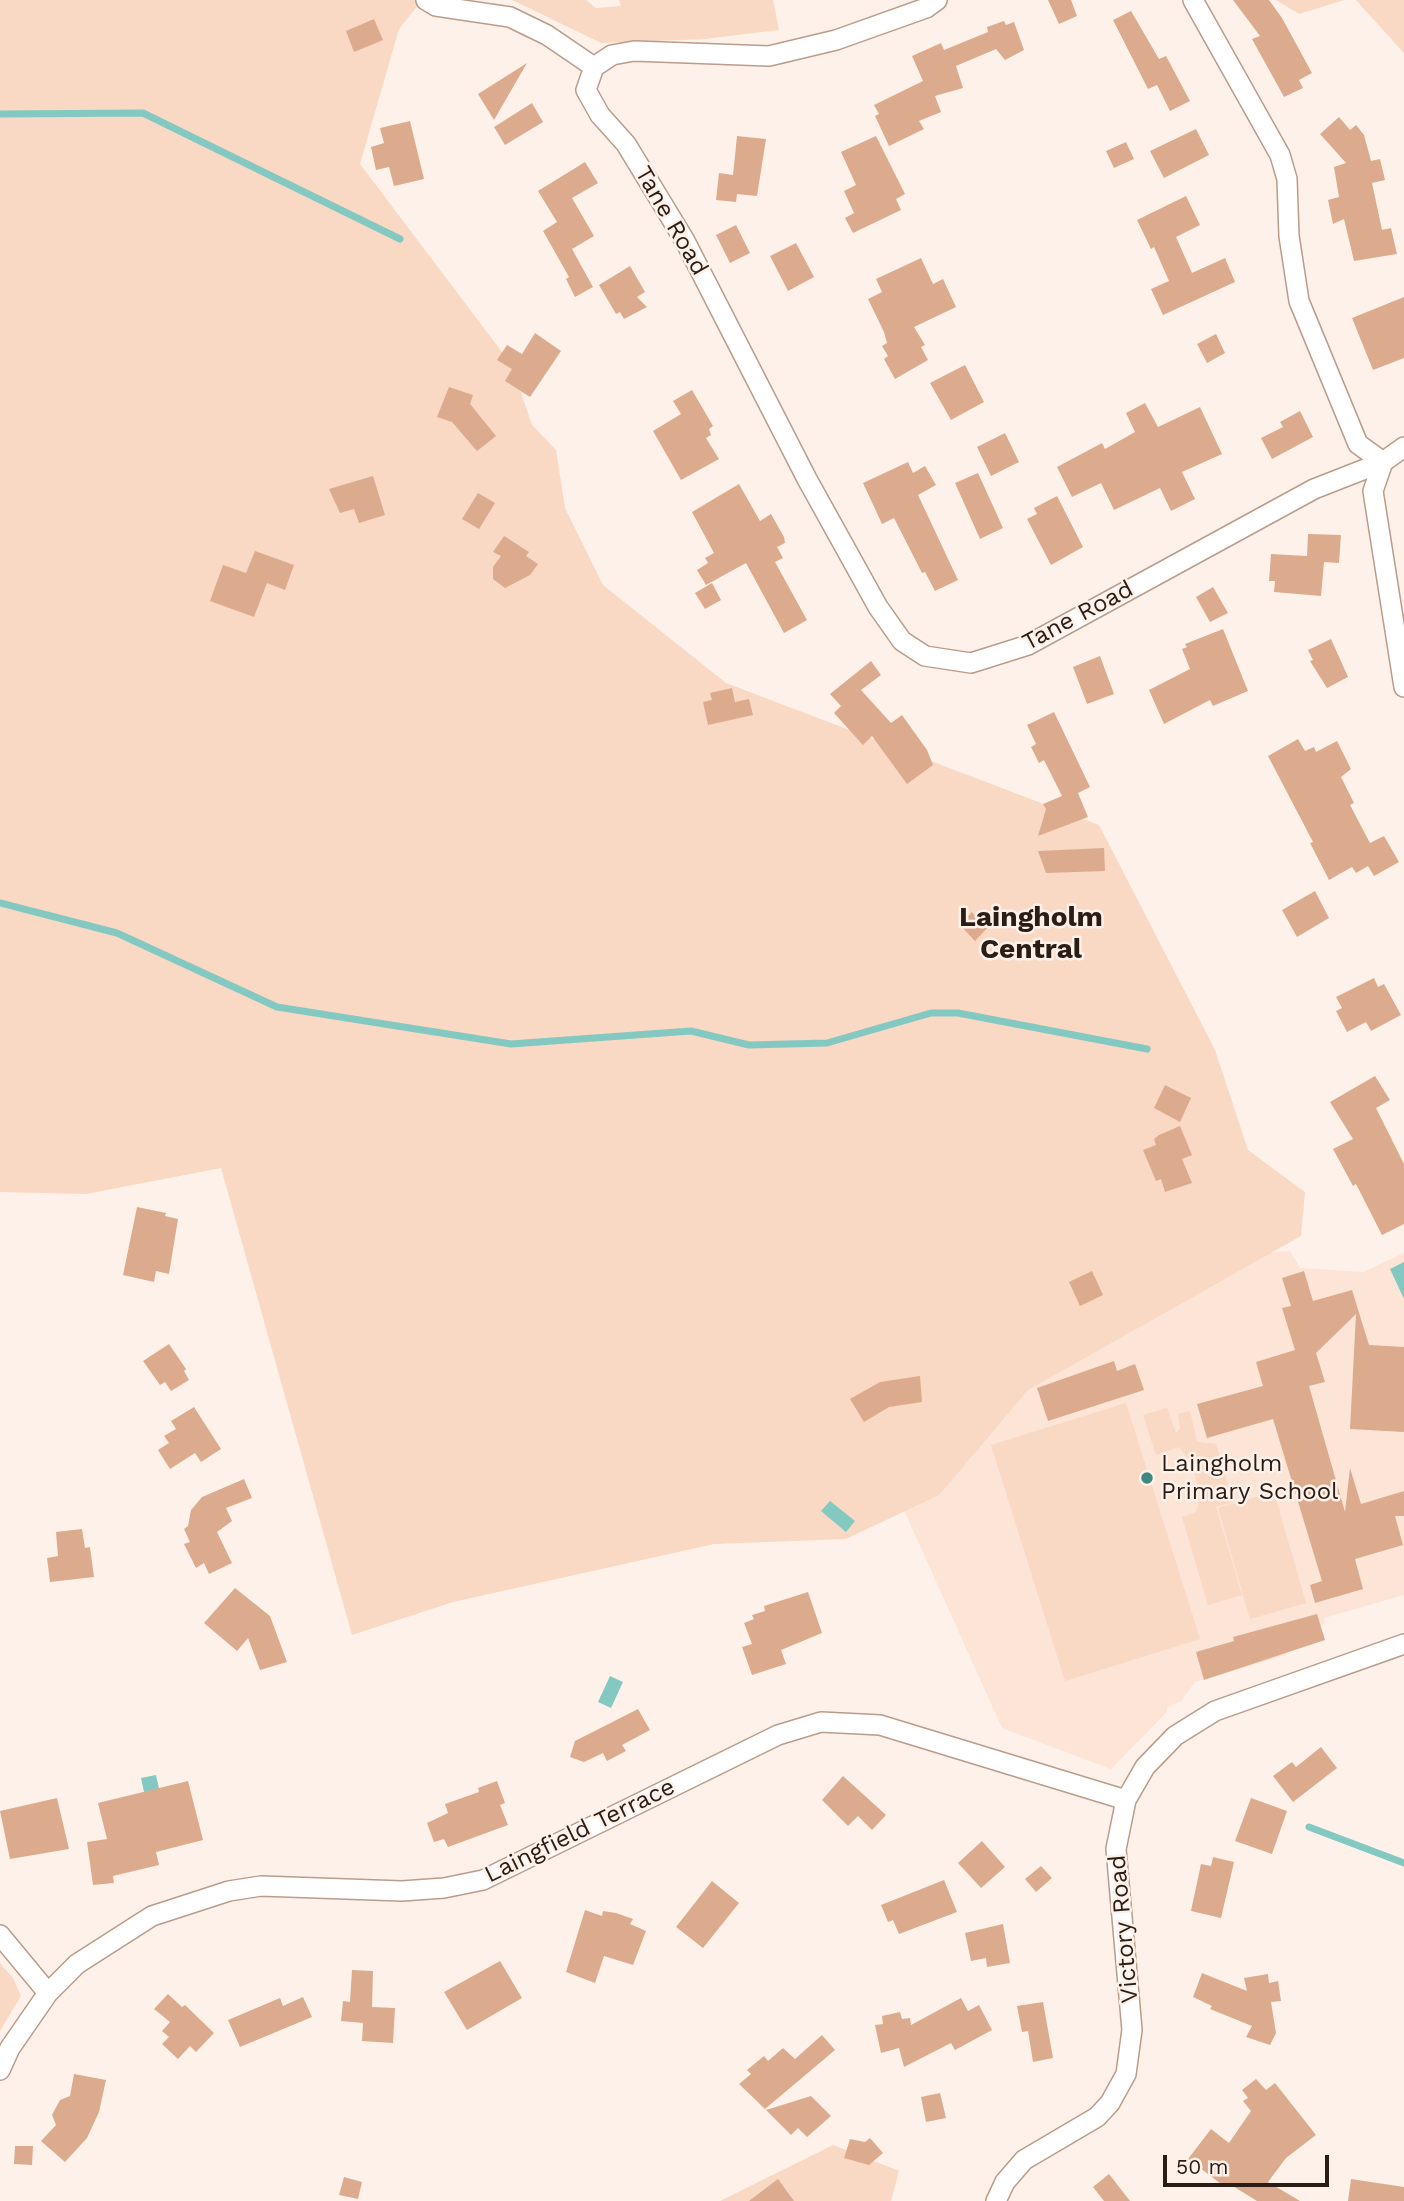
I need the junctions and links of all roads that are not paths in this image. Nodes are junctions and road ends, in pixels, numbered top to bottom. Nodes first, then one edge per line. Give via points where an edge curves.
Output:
1 (426, 0) edge
2 (937, 0) edge
3 (1193, 0) edge
4 (594, 66) junction
5 (1404, 447) edge
6 (1383, 462) junction
7 (1404, 687) edge
8 (1404, 1644) edge
9 (1126, 1800) junction
10 (0, 1935) edge
11 (48, 1993) junction
12 (0, 2070) edge
13 (996, 2201) edge

1 - 4 street via 436,6 510,17
2 - 4 street via 836,40 769,56 634,51 612,55
3 - 6 street via 1280,155 1287,179 1289,236 1299,301 1358,444
4 - 6 street, Tane Road via 586,90 600,115 626,144 685,241 807,480 878,607 902,641 925,656 971,663 1028,645 1314,489
5 - 6 street
6 - 7 street via 1373,491
8 - 9 street, Victory Road via 1250,1697 1195,1722 1159,1751
9 - 11 street, Laingfield Terrace via 880,1725 821,1722 778,1735 483,1880 402,1891 261,1886 191,1902 152,1916 106,1945 77,1964
9 - 13 street, Victory Road via 1116,1849 1132,2030 1126,2074 1110,2104 1097,2117 1024,2160
10 - 11 street
11 - 12 street, Laingfield Terrace

